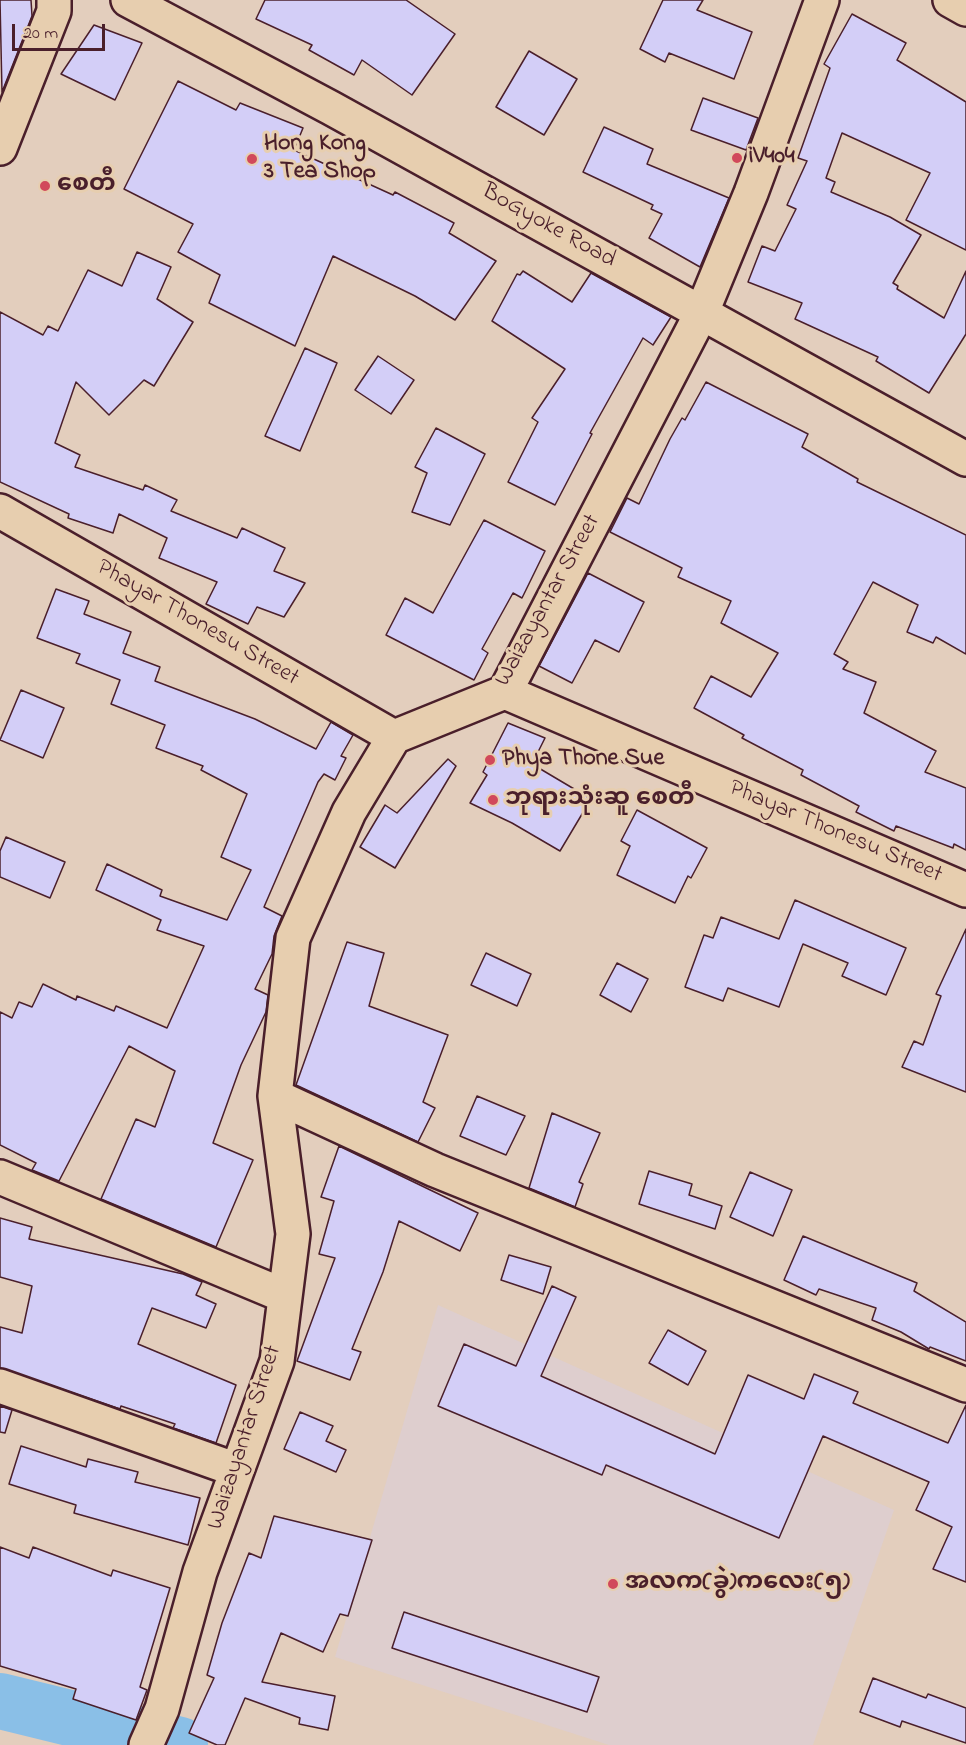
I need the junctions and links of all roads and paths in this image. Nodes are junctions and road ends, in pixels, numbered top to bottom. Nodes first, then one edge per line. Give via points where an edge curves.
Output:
1 (54, 0) edge
2 (128, 0) edge
3 (822, 0) edge
4 (950, 0) edge
5 (966, 9) edge
6 (0, 148) edge
7 (702, 312) junction
8 (966, 459) edge
9 (0, 512) edge
10 (505, 692) junction
11 (394, 737) junction
12 (966, 890) edge
13 (275, 1096) junction
14 (0, 1177) edge
15 (285, 1296) junction
16 (966, 1385) edge
17 (0, 1386) edge
18 (237, 1470) junction
19 (146, 1745) edge

1 - 6 street via 54,11
2 - 7 street, BoGyoke Road
3 - 7 street, Waizayantar Street via 751,193
4 - 5 street
7 - 8 street, BoGyoke Road
7 - 10 street, Waizayantar Street
9 - 11 street, Phayar Thonesu Street
10 - 11 street, Waizayantar Street
10 - 12 street, Phayar Thonesu Street
11 - 13 street, Waizayantar Street via 349,812 292,938
13 - 15 street, Waizayantar Street via 294,1234
13 - 16 street via 435,1170
14 - 15 street
15 - 18 street, Waizayantar Street via 277,1361
17 - 18 street
18 - 19 street, Waizayantar Street via 200,1572 162,1709

